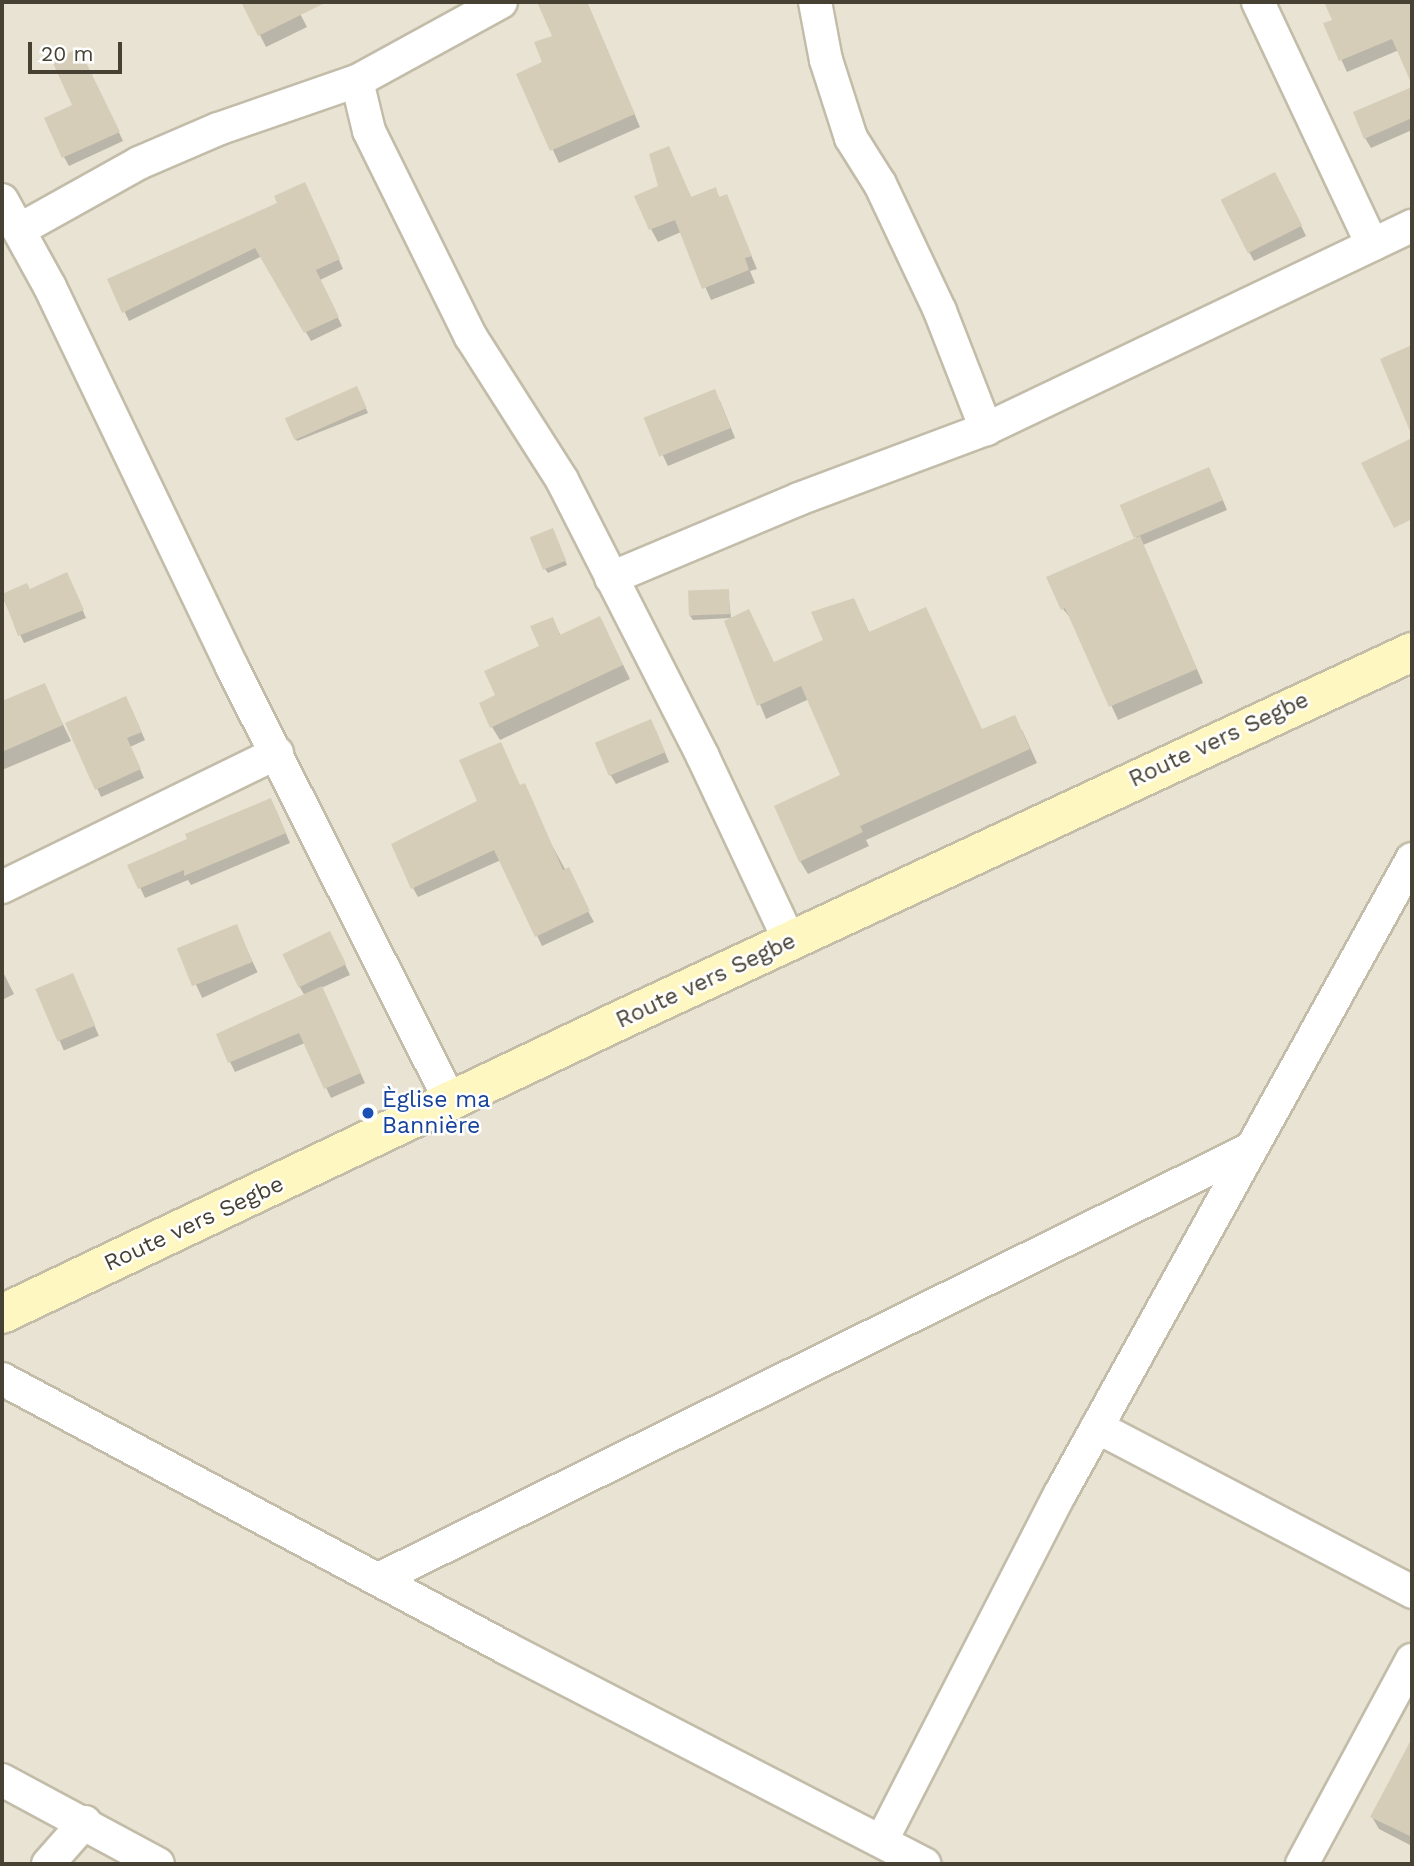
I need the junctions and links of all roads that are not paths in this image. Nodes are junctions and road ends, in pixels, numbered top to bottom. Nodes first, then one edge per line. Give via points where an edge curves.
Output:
1 (501, 2) edge
2 (815, 2) edge
3 (1258, 2) edge
4 (357, 81) junction
5 (2, 200) edge
6 (1412, 226) edge
7 (19, 230) junction
8 (1372, 244) junction
9 (986, 429) junction
10 (611, 578) junction
11 (1412, 652) edge
12 (277, 753) junction
13 (1412, 859) edge
14 (2, 887) edge
15 (790, 942) junction
16 (452, 1104) junction
17 (1250, 1149) junction
18 (2, 1314) edge
19 (2, 1379) edge
20 (1097, 1427) junction
21 (381, 1578) junction
22 (1412, 1592) edge
23 (1412, 1660) edge
24 (2, 1780) edge
25 (85, 1822) junction
26 (882, 1840) junction
27 (48, 1864) edge
28 (158, 1864) edge
29 (924, 1864) edge
30 (1302, 1864) edge

1 - 4 street
2 - 9 street via 826,60 851,138 880,184 940,311
3 - 8 street
4 - 7 street via 161,153
4 - 10 street via 369,131 471,337 562,480
5 - 7 street
6 - 8 street
7 - 12 street
8 - 9 street via 1269,298
9 - 10 street via 799,499
10 - 15 street
11 - 15 main road, Route vers Segbe
12 - 14 street
12 - 16 street
13 - 17 street
15 - 16 main road, Route vers Segbe
16 - 18 main road, Route vers Segbe
17 - 20 street
17 - 21 street
19 - 21 street
20 - 22 street
20 - 26 street
21 - 26 street via 506,1648
23 - 30 street
24 - 25 street
25 - 27 street
25 - 28 street
26 - 29 street

